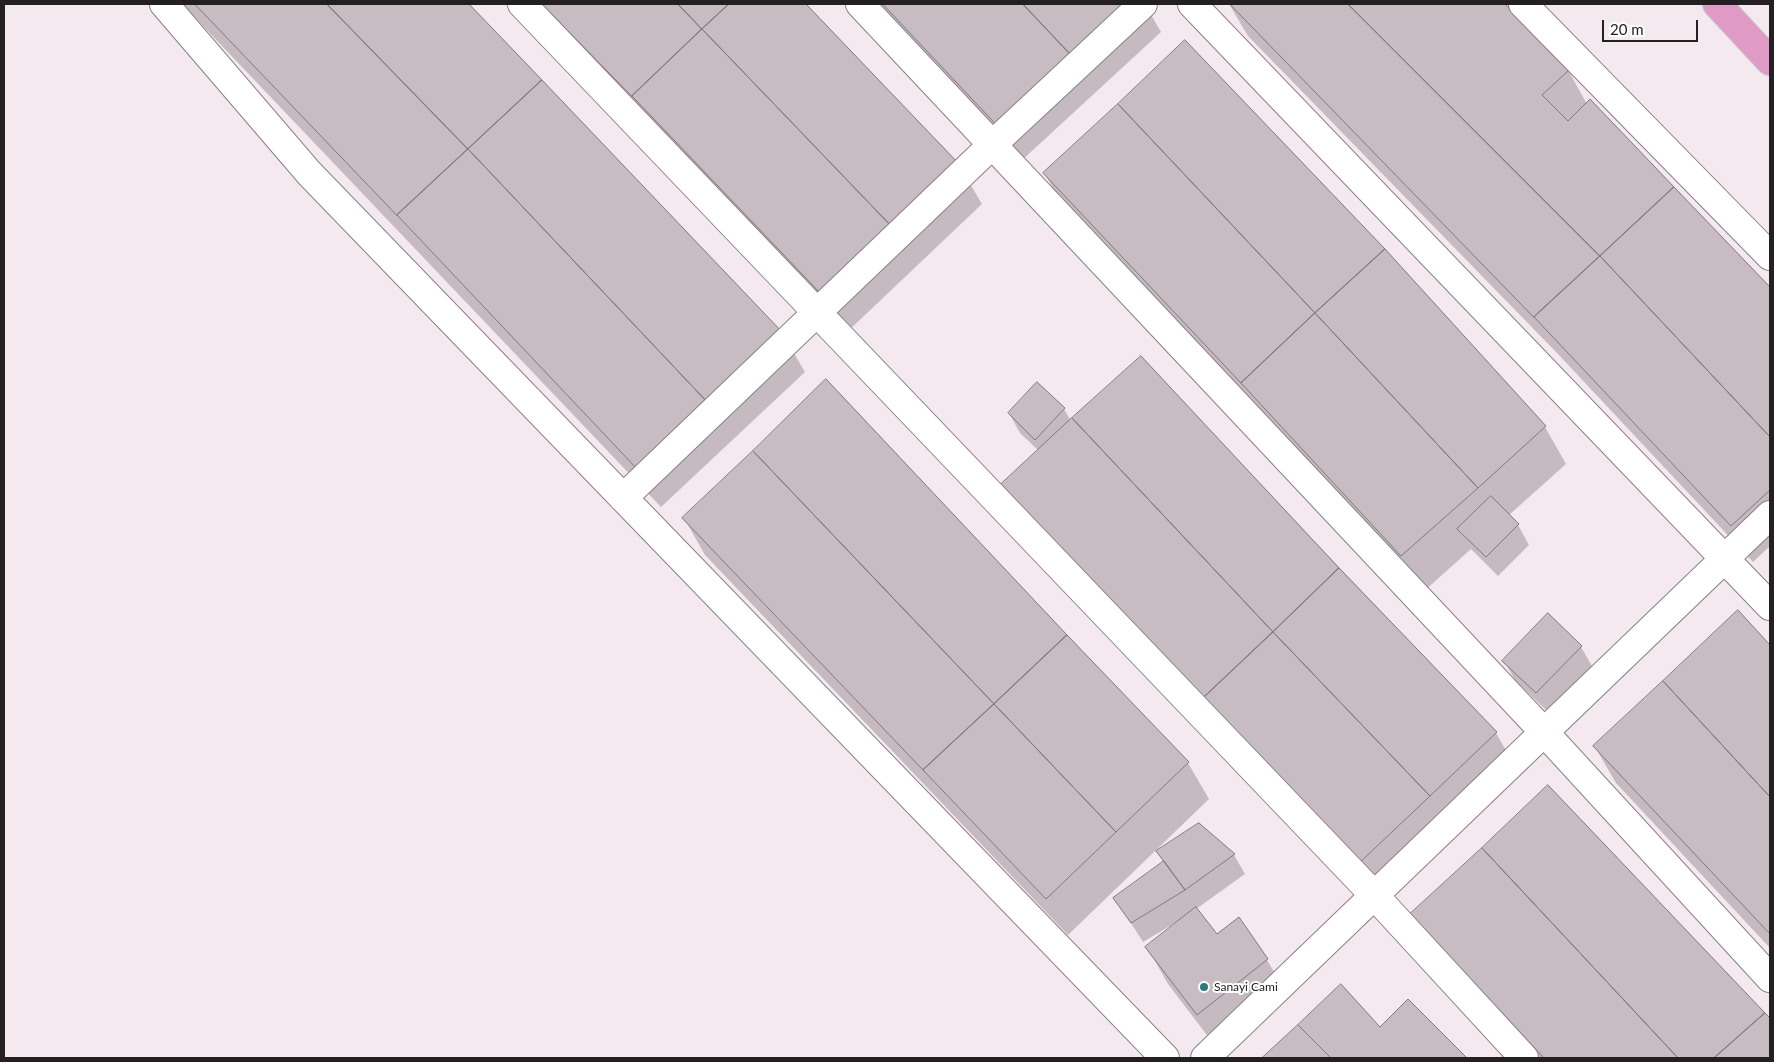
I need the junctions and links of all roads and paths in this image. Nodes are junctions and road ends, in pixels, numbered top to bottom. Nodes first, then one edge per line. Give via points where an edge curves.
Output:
1 (164, 4) edge
2 (522, 4) edge
3 (860, 4) edge
4 (1143, 4) edge
5 (1192, 4) edge
6 (1523, 4) edge
7 (1717, 4) edge
8 (1770, 61) edge
9 (993, 144) junction
10 (1770, 256) edge
11 (817, 312) junction
12 (623, 498) junction
13 (1770, 514) edge
14 (1725, 558) junction
15 (1770, 606) edge
16 (1544, 732) junction
17 (1374, 895) junction
18 (1770, 978) edge
19 (1165, 1058) edge
20 (1205, 1058) edge
21 (1524, 1058) edge

1 - 12 lane via 309,173
2 - 11 lane
3 - 9 lane
4 - 9 lane
5 - 14 lane
6 - 10 lane
7 - 8 main road
9 - 11 lane
9 - 16 lane
11 - 12 lane
11 - 17 lane
12 - 19 lane
13 - 14 lane
14 - 15 lane
14 - 16 lane
16 - 17 lane
16 - 18 lane
17 - 20 lane
17 - 21 lane

